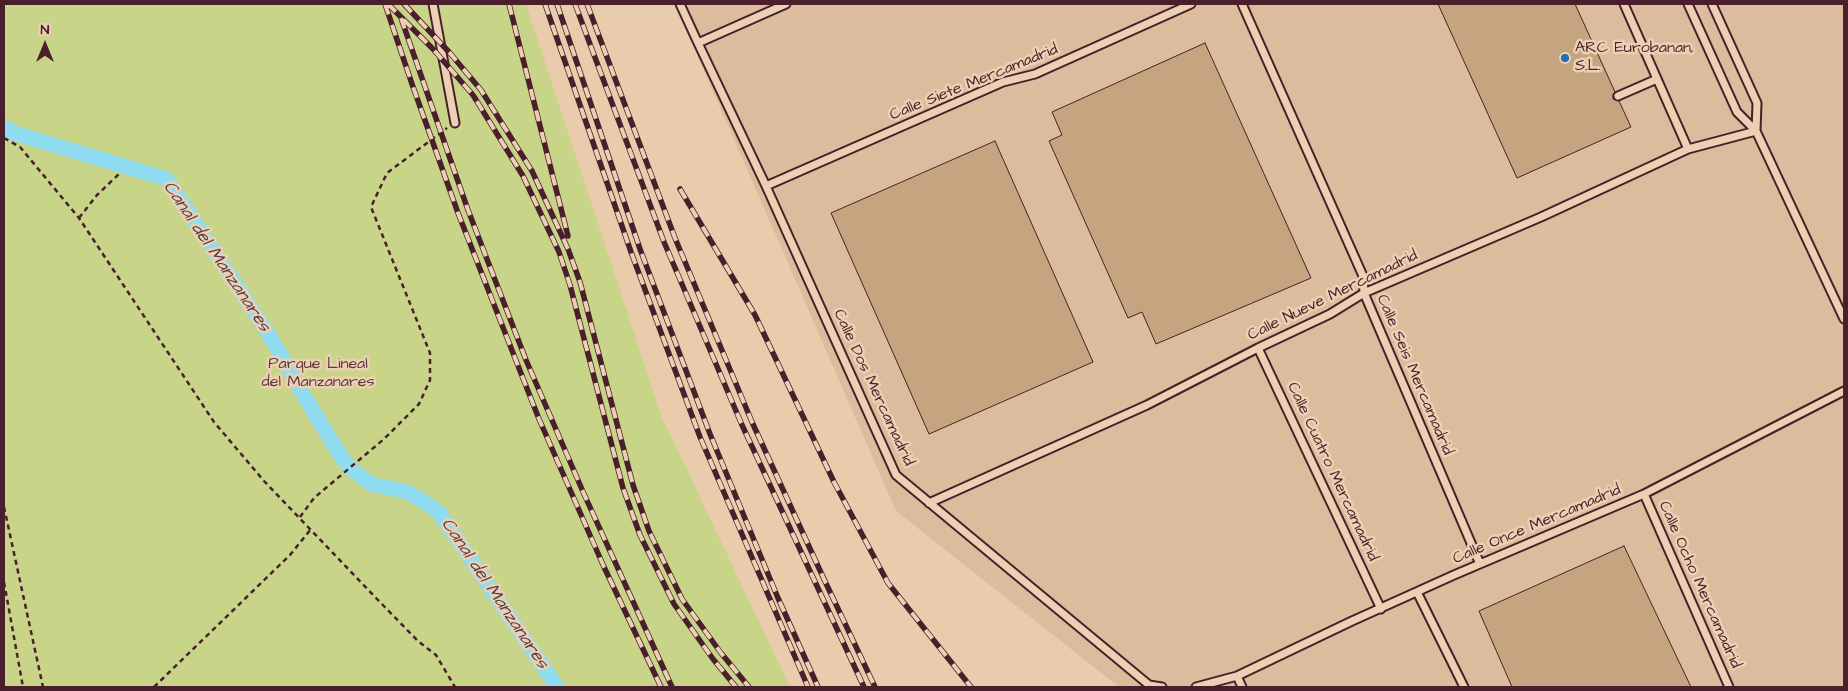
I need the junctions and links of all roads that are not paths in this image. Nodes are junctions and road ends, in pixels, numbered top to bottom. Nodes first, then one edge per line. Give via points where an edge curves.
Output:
1 (433, 4) edge
2 (680, 4) edge
3 (786, 4) edge
4 (1191, 4) edge
5 (1242, 4) edge
6 (1624, 4) edge
7 (1688, 4) edge
8 (1712, 4) edge
9 (698, 44) junction
10 (1657, 79) junction
11 (1618, 96) dead end
12 (455, 123) road end
13 (1756, 131) junction
14 (1688, 149) junction
15 (766, 186) junction
16 (1364, 293) junction
17 (1844, 320) edge
18 (1258, 348) junction
19 (1844, 391) edge
20 (1644, 494) junction
21 (929, 503) junction
22 (1480, 564) junction
23 (1417, 592) junction
24 (1381, 609) junction
25 (1236, 676) junction
26 (1151, 686) edge
27 (1162, 687) edge
28 (1196, 687) edge
29 (1242, 687) edge
30 (1464, 687) edge
31 (1729, 687) edge

1 - 12 lane
2 - 9 lane, Calle Dos Mercamadrid
3 - 9 lane
4 - 15 lane, Calle Siete Mercamadrid via 1035,74 1003,82
5 - 16 lane, Calle Seis Mercamadrid via 1363,276
6 - 10 lane
7 - 13 lane via 1737,112
8 - 13 lane via 1757,103
9 - 15 lane, Calle Dos Mercamadrid
10 - 11 lane
10 - 14 lane
13 - 14 lane, Calle Nueve Mercamadrid
13 - 17 lane
14 - 16 lane, Calle Nueve Mercamadrid
15 - 21 lane, Calle Dos Mercamadrid via 896,475
16 - 18 lane, Calle Nueve Mercamadrid via 1330,314
16 - 22 lane, Calle Seis Mercamadrid
18 - 21 lane, Calle Nueve Mercamadrid via 1147,405
18 - 24 lane, Calle Cuatro Mercamadrid
19 - 20 lane, Calle Once Mercamadrid
20 - 22 lane, Calle Once Mercamadrid
20 - 31 lane, Calle Ocho Mercamadrid
21 - 26 lane, Calle Dos Mercamadrid
22 - 23 lane, Calle Once Mercamadrid
23 - 24 lane, Calle Once Mercamadrid
23 - 30 lane
24 - 25 lane, Calle Once Mercamadrid
25 - 28 lane
25 - 29 lane
26 - 27 lane, Calle Dos Mercamadrid

